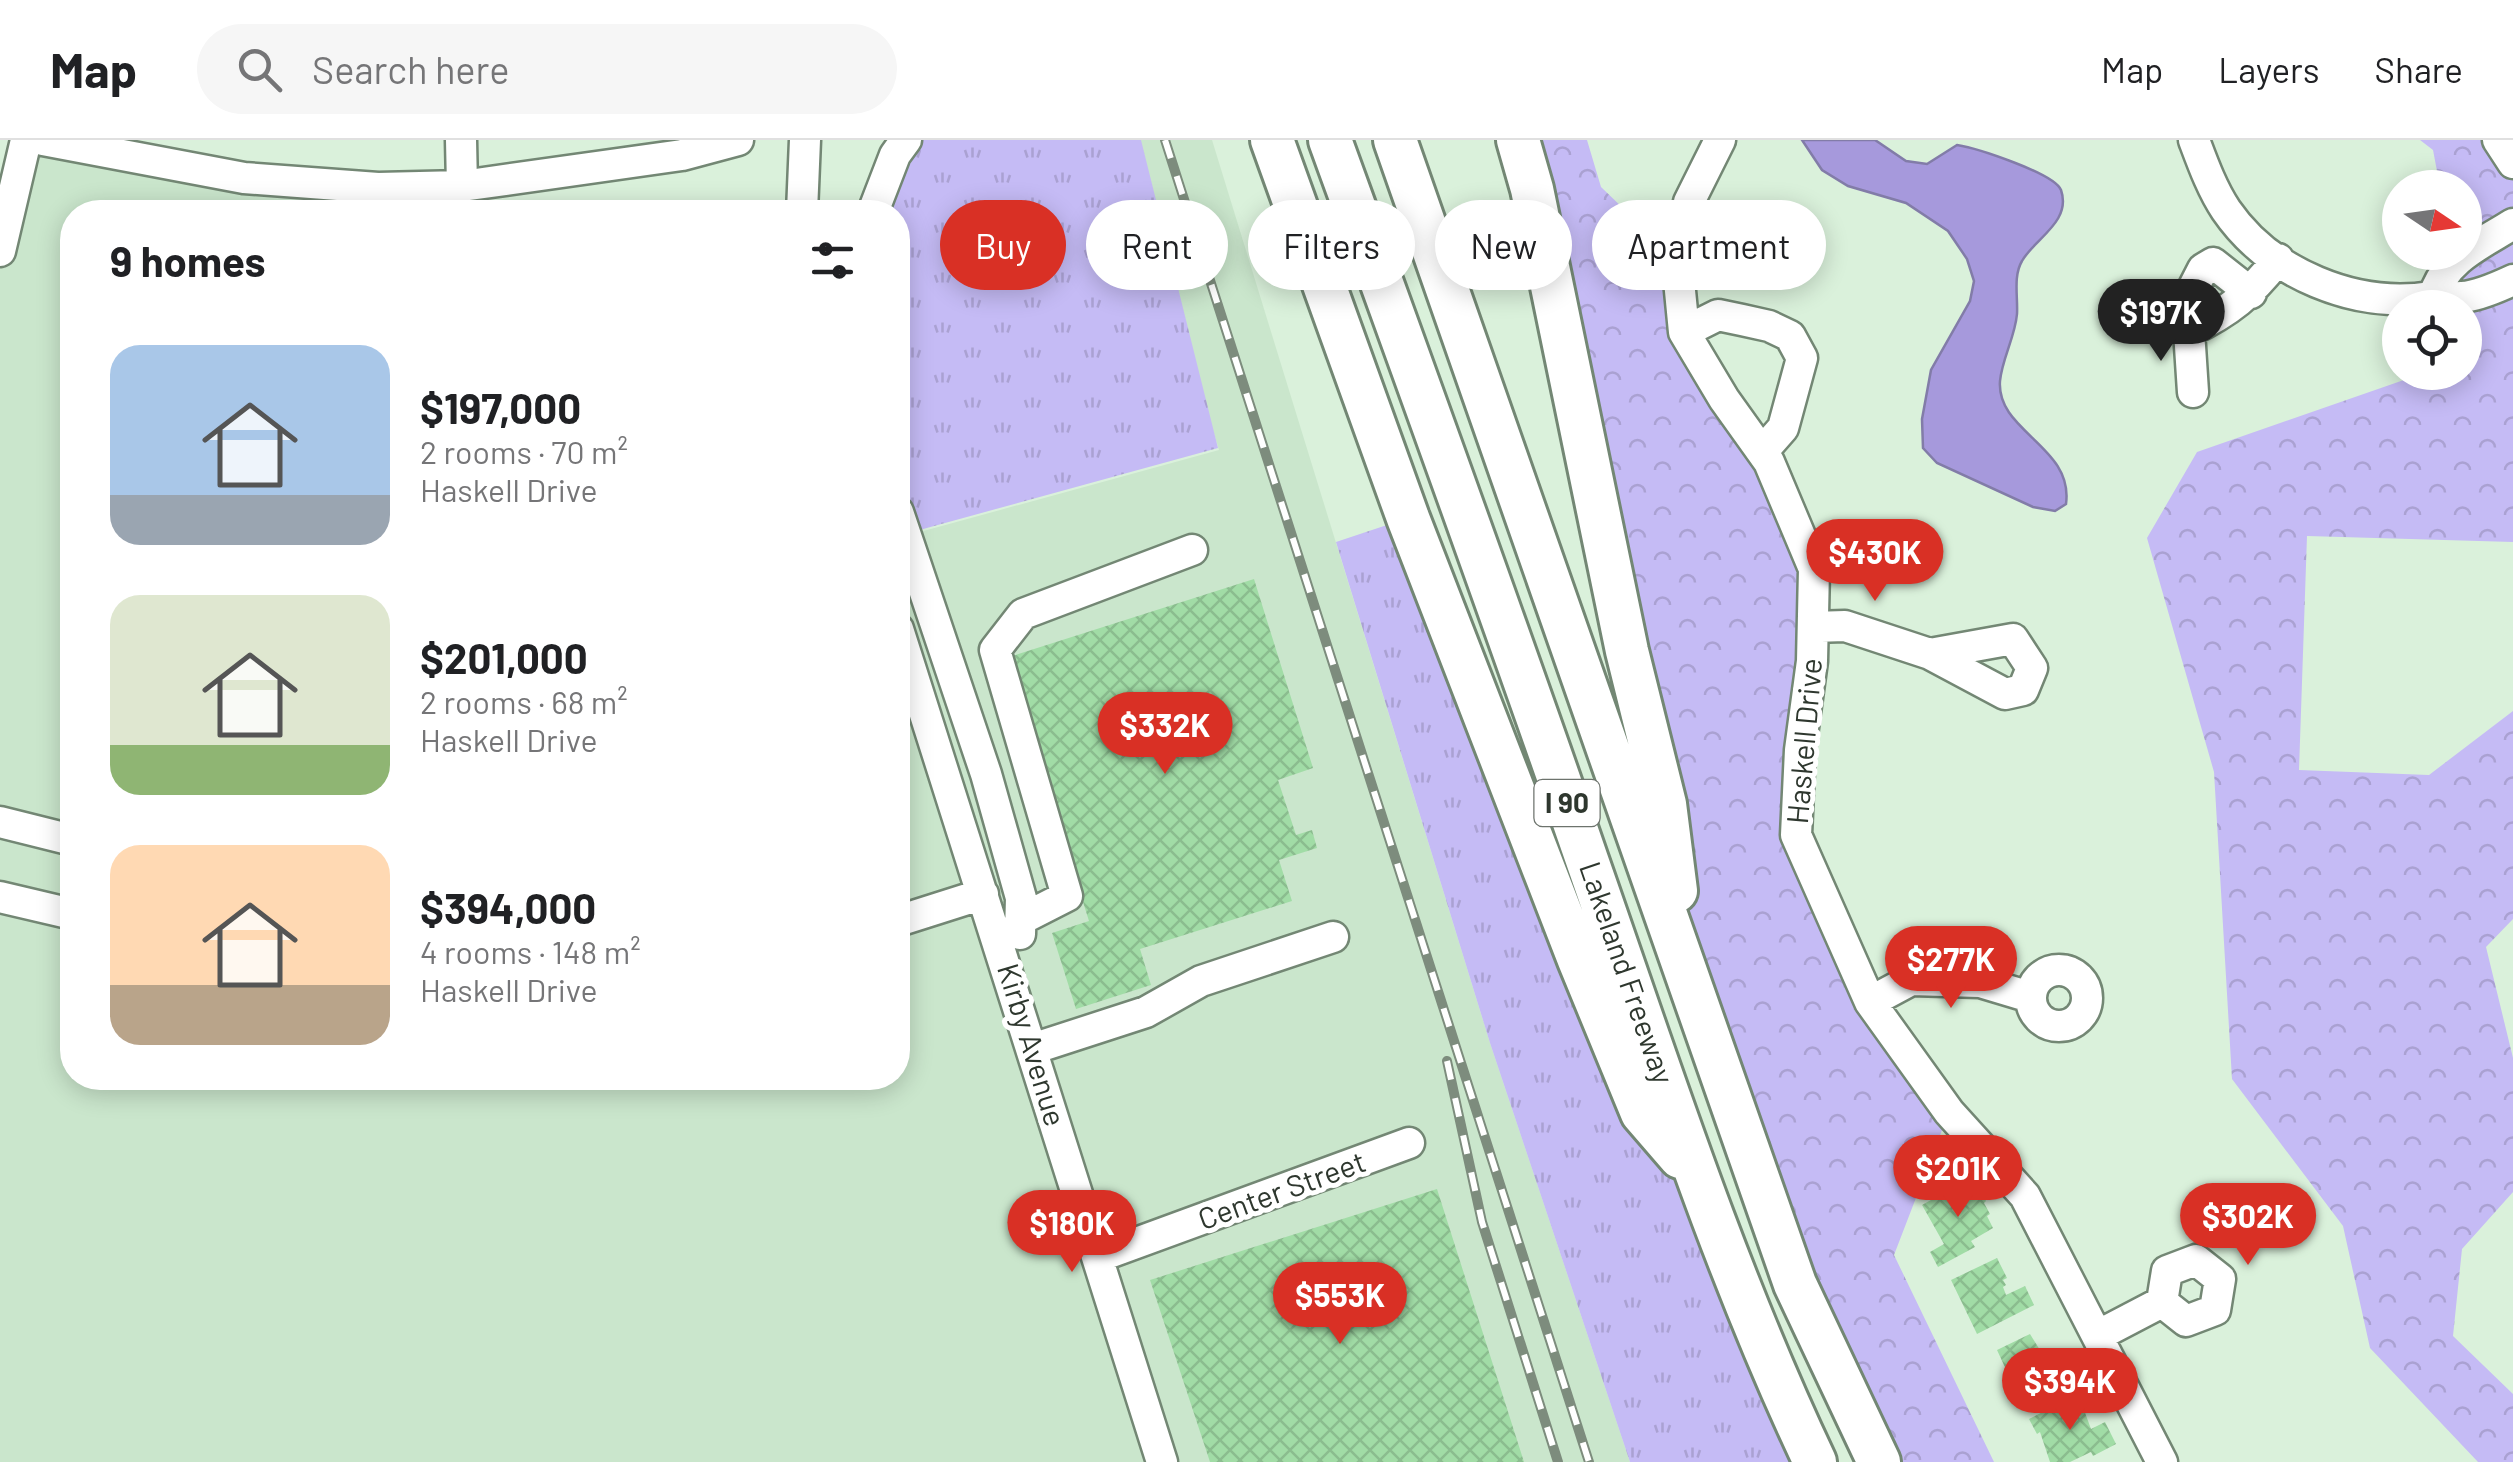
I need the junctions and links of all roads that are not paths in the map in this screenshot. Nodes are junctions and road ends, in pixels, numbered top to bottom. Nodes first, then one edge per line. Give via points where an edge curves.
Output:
1 (26, 140) edge
2 (43, 140) edge
3 (461, 140) edge
4 (738, 140) edge
5 (805, 140) edge
6 (906, 140) edge
7 (1272, 140) edge
8 (1330, 140) edge
9 (1395, 140) edge
10 (1518, 140) edge
11 (1720, 140) edge
12 (2194, 140) edge
13 (2498, 140) edge
14 (669, 147) edge
15 (147, 150) edge
16 (2513, 163) edge
17 (454, 199) edge
18 (802, 200) edge
19 (878, 200) edge
20 (2513, 224) edge
21 (0, 251) edge
22 (2278, 259) junction
23 (2513, 280) edge
24 (2436, 290) edge
25 (2482, 292) edge
26 (2251, 293) junction
27 (2382, 299) edge
28 (2189, 330) junction
29 (1684, 332) junction
30 (2194, 392) dead end
31 (1762, 452) junction
32 (910, 548) edge
33 (1192, 550) dead end
34 (1813, 627) junction
35 (1930, 654) dead end
36 (910, 667) edge
37 (0, 822) edge
38 (60, 837) edge
39 (983, 894) junction
40 (0, 897) edge
41 (60, 911) edge
42 (910, 917) edge
43 (1020, 920) junction
44 (1334, 936) dead end
45 (1686, 970) junction
46 (1017, 997) junction
47 (2030, 997) dead end
48 (1870, 1002) junction
49 (1032, 1049) junction
50 (1409, 1143) dead end
51 (1698, 1178) junction
52 (1098, 1256) junction
53 (2162, 1302) dead end
54 (2097, 1336) junction
55 (1162, 1462) edge
56 (1815, 1462) edge
57 (1879, 1462) edge
58 (2162, 1462) edge

1 - 21 street
2 - 15 street
3 - 17 street
4 - 14 street
5 - 18 street
6 - 19 street
7 - 51 highway via 1408,518 1579,960 1642,1113
8 - 51 highway, Lakeland Freeway / I 90
9 - 45 highway, Lakeland Freeway / I 90
10 - 45 highway via 1666,804
11 - 29 street, Haskell Drive via 1688,202 1677,260
12 - 22 street via 2226,210
13 - 16 street
14 - 17 street
15 - 17 street via 244,178 428,186
20 - 24 street via 2457,260 2439,276
22 - 26 street
22 - 27 street via 2344,292
23 - 25 street
26 - 28 street
26 - 28 street via 2213,263 2202,269 2185,304
28 - 30 street
29 - 31 street, Haskell Drive
29 - 31 street via 1718,316 1790,336 1802,358 1782,428
31 - 34 street, Haskell Drive via 1814,569
32 - 43 street via 986,774 1021,898
33 - 43 street via 1023,614 995,650 1067,896
34 - 35 street via 1845,626
34 - 48 street, Haskell Drive via 1796,835
36 - 39 street, Kirby Avenue
37 - 38 street
39 - 42 street
39 - 46 street, Kirby Avenue
40 - 41 street
43 - 46 street
44 - 49 street via 1201,981 1146,1012
45 - 57 highway, Lakeland Freeway / I 90 via 1795,1284
46 - 49 street, Kirby Avenue
47 - 48 street via 1980,982 1911,980
48 - 54 street, Haskell Drive via 1949,1112 2026,1196
49 - 52 street, Kirby Avenue
50 - 52 street, Center Street
51 - 56 highway, Lakeland Freeway / I 90
52 - 55 street, Kirby Avenue
53 - 54 street
54 - 58 street, Haskell Drive

